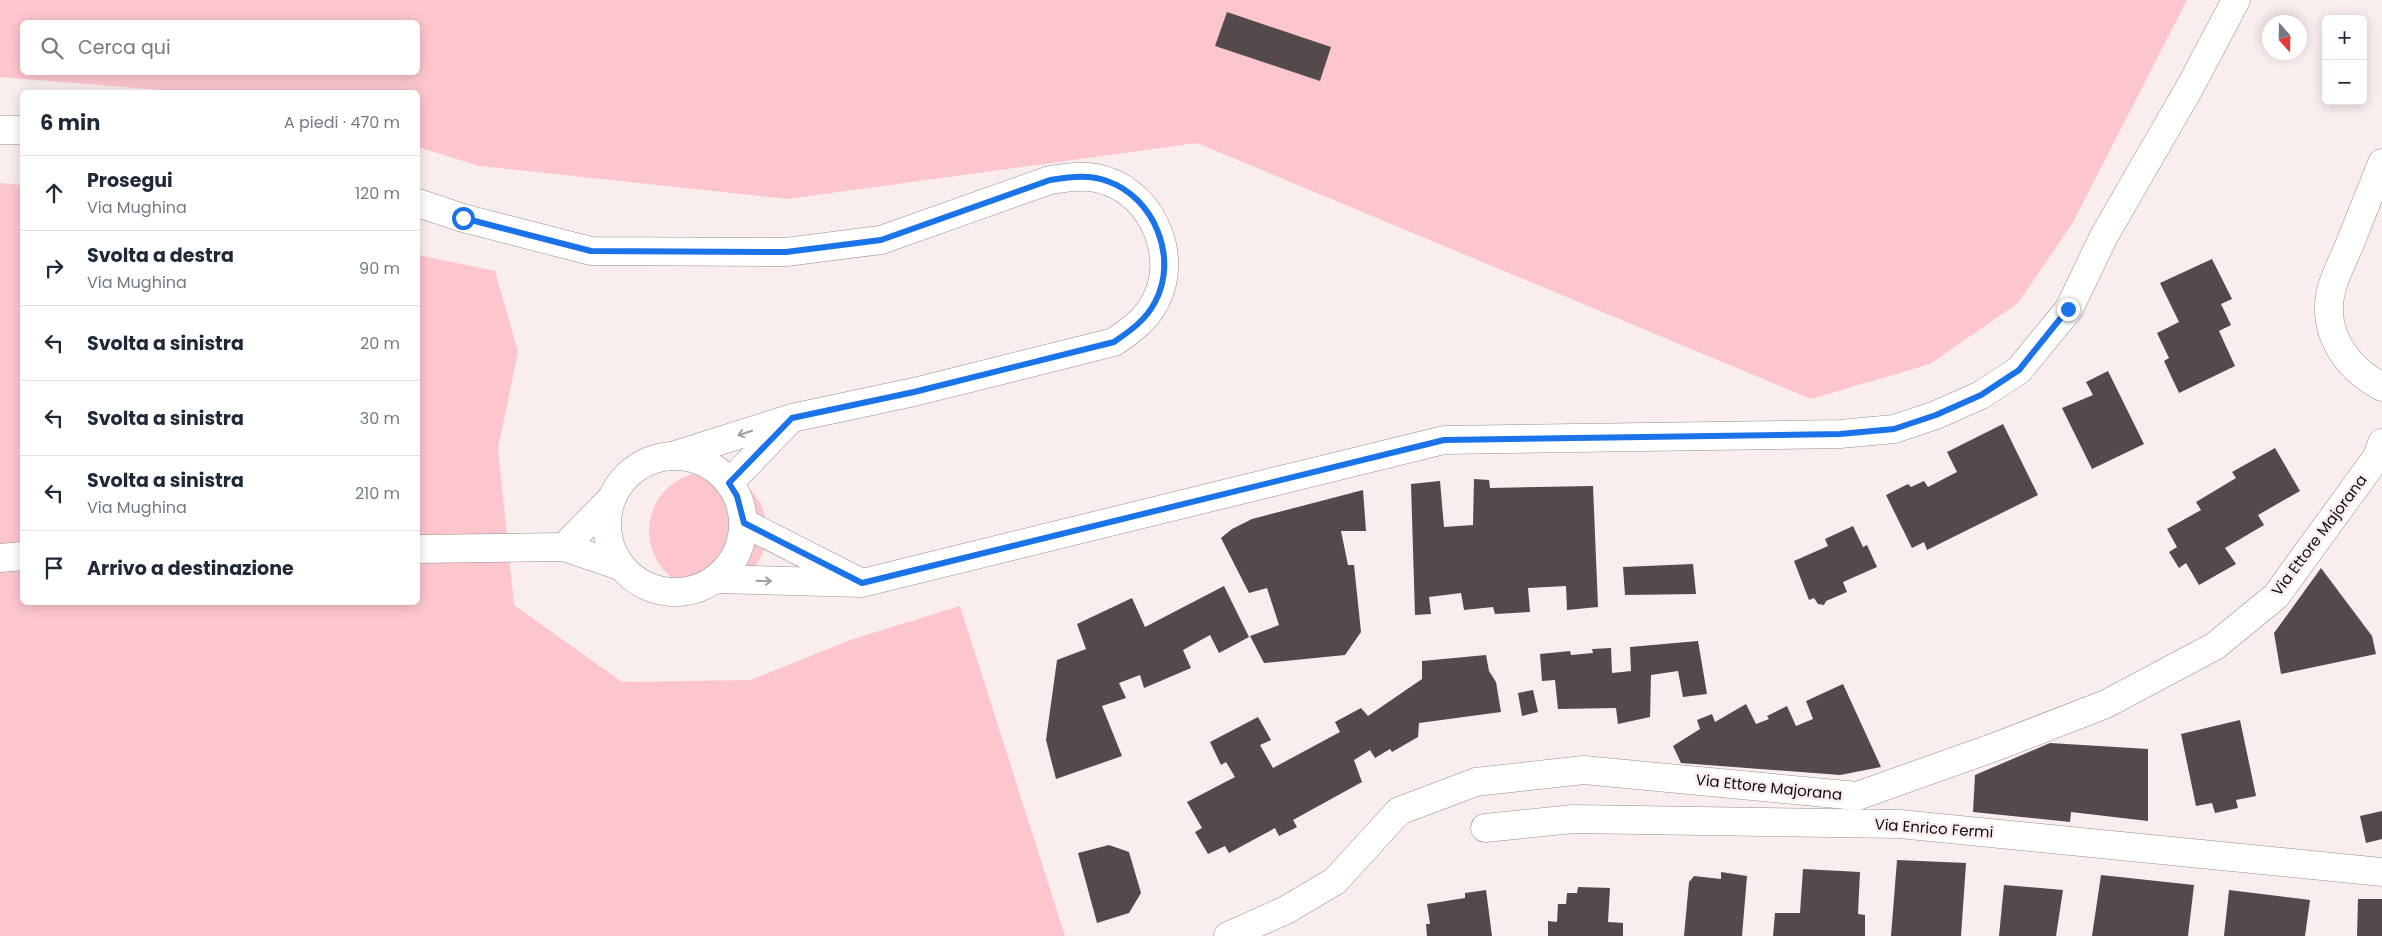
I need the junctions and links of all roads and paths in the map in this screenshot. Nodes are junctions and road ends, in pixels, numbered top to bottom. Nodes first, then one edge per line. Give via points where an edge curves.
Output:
1 (2236, 0) edge
2 (0, 130) edge
3 (20, 130) edge
4 (2382, 163) edge
5 (420, 204) edge
6 (2382, 387) edge
7 (792, 418) junction
8 (2382, 443) edge
9 (672, 456) junction
10 (729, 483) junction
11 (612, 498) junction
12 (744, 523) junction
13 (564, 547) junction
14 (420, 549) edge
15 (20, 556) edge
16 (0, 558) edge
17 (620, 566) junction
18 (716, 579) junction
19 (862, 583) junction
20 (1485, 828) dead end
21 (2382, 872) edge
22 (1228, 936) edge

1 - 19 main road via 2104,236 2068,309 2019,370 1981,395 1936,415 1894,429 1840,434 1444,440
2 - 3 main road
4 - 6 main road via 2332,288 2329,313 2334,337 2346,359 2363,377
5 - 7 main road via 591,251 786,252 881,240 1050,180 1079,176 1108,181 1133,196 1152,217 1162,245 1163,274 1156,302 1138,325 1114,342 914,392
7 -> 9 main road
7 - 10 main road
8 - 22 main road, Via Ettore Majorana via 2372,464 2276,596 2215,646 2106,704 1857,796 1584,770 1476,782 1398,811 1335,881 1286,910
9 - 10 main road via 692,458 710,466
9 - 11 main road via 643,464 630,473
10 - 12 main road via 737,496
11 - 13 main road
11 - 17 main road via 606,526 608,540
12 - 18 main road via 739,549
12 - 19 main road
13 - 14 main road
13 - 17 main road
15 - 16 main road
17 - 18 main road via 644,585 672,593 702,587
18 -> 19 main road
20 - 21 main road, Via Enrico Fermi via 1573,819 1900,824

